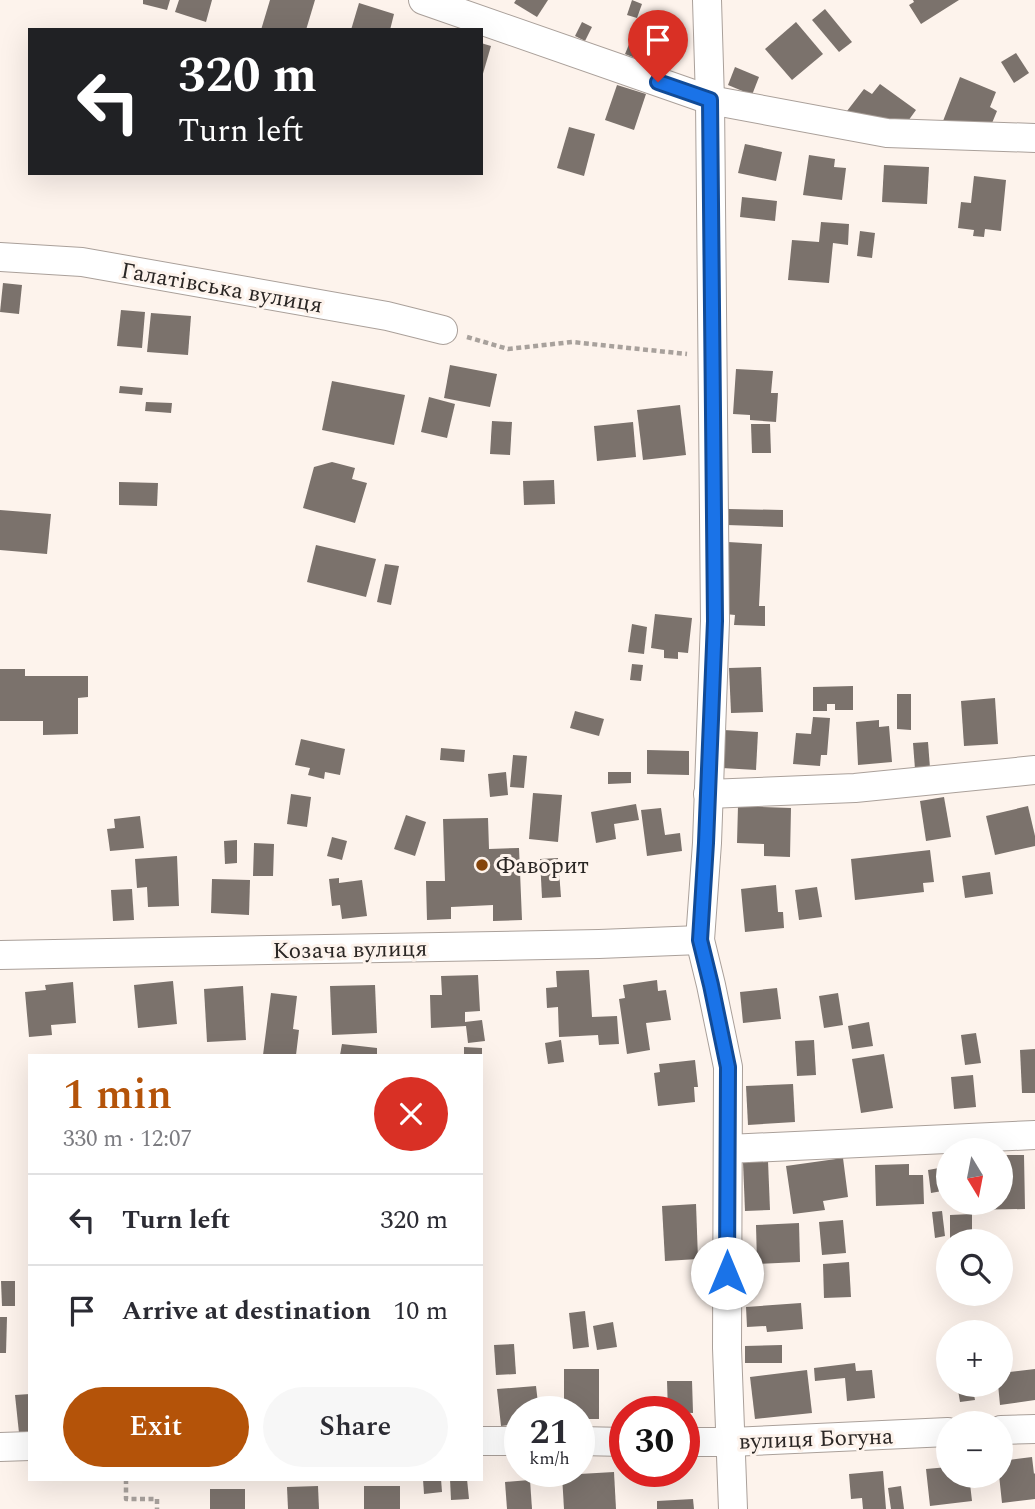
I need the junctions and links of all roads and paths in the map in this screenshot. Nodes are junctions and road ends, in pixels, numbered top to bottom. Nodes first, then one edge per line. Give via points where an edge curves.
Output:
1 (423, 0) edge
2 (707, 0) edge
3 (710, 100) junction
4 (1035, 138) edge
5 (0, 257) edge
6 (443, 330) joint
7 (713, 357) junction
8 (1035, 771) edge
9 (708, 793) junction
10 (700, 940) junction
11 (0, 955) edge
12 (1035, 1135) edge
13 (727, 1149) junction
14 (1035, 1429) edge
15 (1013, 1430) edge
16 (936, 1433) edge
17 (483, 1441) edge
18 (504, 1441) edge
19 (700, 1442) edge
20 (731, 1442) junction
21 (28, 1446) edge
22 (0, 1447) edge
23 (126, 1481) edge
24 (157, 1509) edge
25 (733, 1509) edge

1 - 3 street
2 - 3 street
3 - 4 street via 887,134
3 - 7 street
5 - 6 street, Галатівська вулиця via 82,262
6 - 7 path via 508,349 572,342
7 - 9 street via 715,621
8 - 9 street via 855,788
9 - 10 street
10 - 11 street, Козача вулиця
10 - 13 street via 728,1067
12 - 13 street
13 - 20 street
14 - 15 street
16 - 20 street, вулиця Богуна
17 - 18 street
19 - 20 street, вулиця Богуна
20 - 25 street
21 - 22 street
23 - 24 path via 126,1499 157,1499

